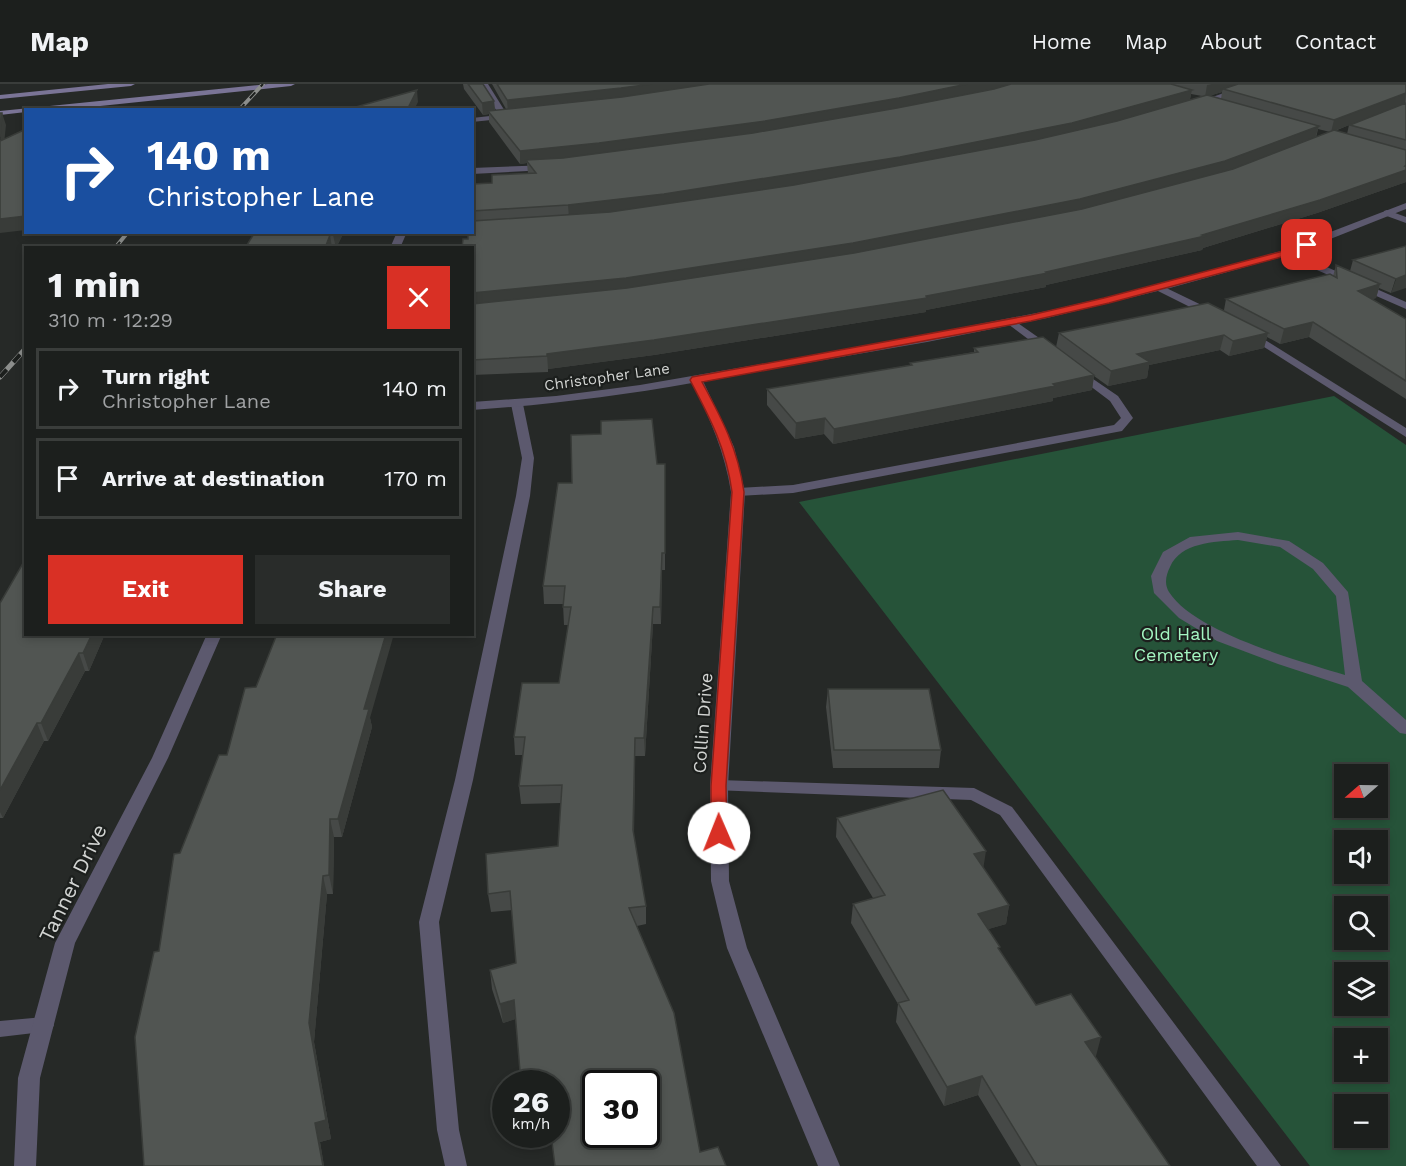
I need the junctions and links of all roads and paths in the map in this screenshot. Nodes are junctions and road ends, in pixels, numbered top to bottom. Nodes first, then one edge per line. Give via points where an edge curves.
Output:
1 (131, 84) edge
2 (291, 84) edge
3 (484, 84) edge
4 (1257, 84) edge
5 (0, 97) edge
6 (1194, 98) edge
7 (1204, 101) junction
8 (1216, 105) edge
9 (53, 108) edge
10 (1183, 108) edge
11 (24, 110) edge
12 (0, 113) edge
13 (516, 115) edge
14 (504, 116) junction
15 (474, 120) edge
16 (556, 166) edge
17 (474, 171) edge
18 (1406, 206) edge
19 (1387, 213) junction
20 (1406, 220) edge
21 (1286, 253) junction
22 (1158, 287) junction
23 (1406, 306) edge
24 (1219, 317) edge
25 (1012, 322) junction
26 (1239, 327) edge
27 (696, 380) junction
28 (518, 404) junction
29 (474, 406) edge
30 (1406, 433) edge
31 (738, 492) junction
32 (214, 636) edge
33 (1354, 683) junction
34 (1406, 729) edge
35 (719, 786) junction
36 (44, 1025) junction
37 (0, 1029) edge
38 (25, 1166) edge
39 (456, 1166) edge
40 (829, 1166) edge
41 (1270, 1166) edge

1 - 5 main road
2 - 9 main road
3 - 14 street
4 - 7 street
6 - 7 street
7 - 8 street
7 - 10 street
11 - 12 main road
13 - 14 street
14 - 15 street
16 - 17 street
18 - 19 street, Christopher Lane
19 - 20 street
19 - 21 street, Christopher Lane
21 - 22 street, Christopher Lane
21 - 23 street
22 - 24 street
22 - 25 street, Christopher Lane
25 - 27 street, Christopher Lane
25 - 31 street via 1114,399 1126,418 1118,428 793,489
26 - 30 street
27 - 28 street, Christopher Lane
27 - 31 street, Collin Drive via 724,434
28 - 29 street, Christopher Lane
28 - 39 street via 528,458 523,496 464,780 429,922 448,1130
31 - 35 street, Collin Drive
32 - 36 street, Tanner Drive via 160,758 65,943
33 - 33 street via 1343,595 1318,566 1284,544 1238,536 1195,540 1168,555 1158,576 1161,593 1184,615 1222,638
33 - 34 street
35 - 40 street, Collin Drive via 720,881 737,948
35 - 41 street via 974,794 1006,811
36 - 37 street
36 - 38 street, Tanner Drive via 29,1078

